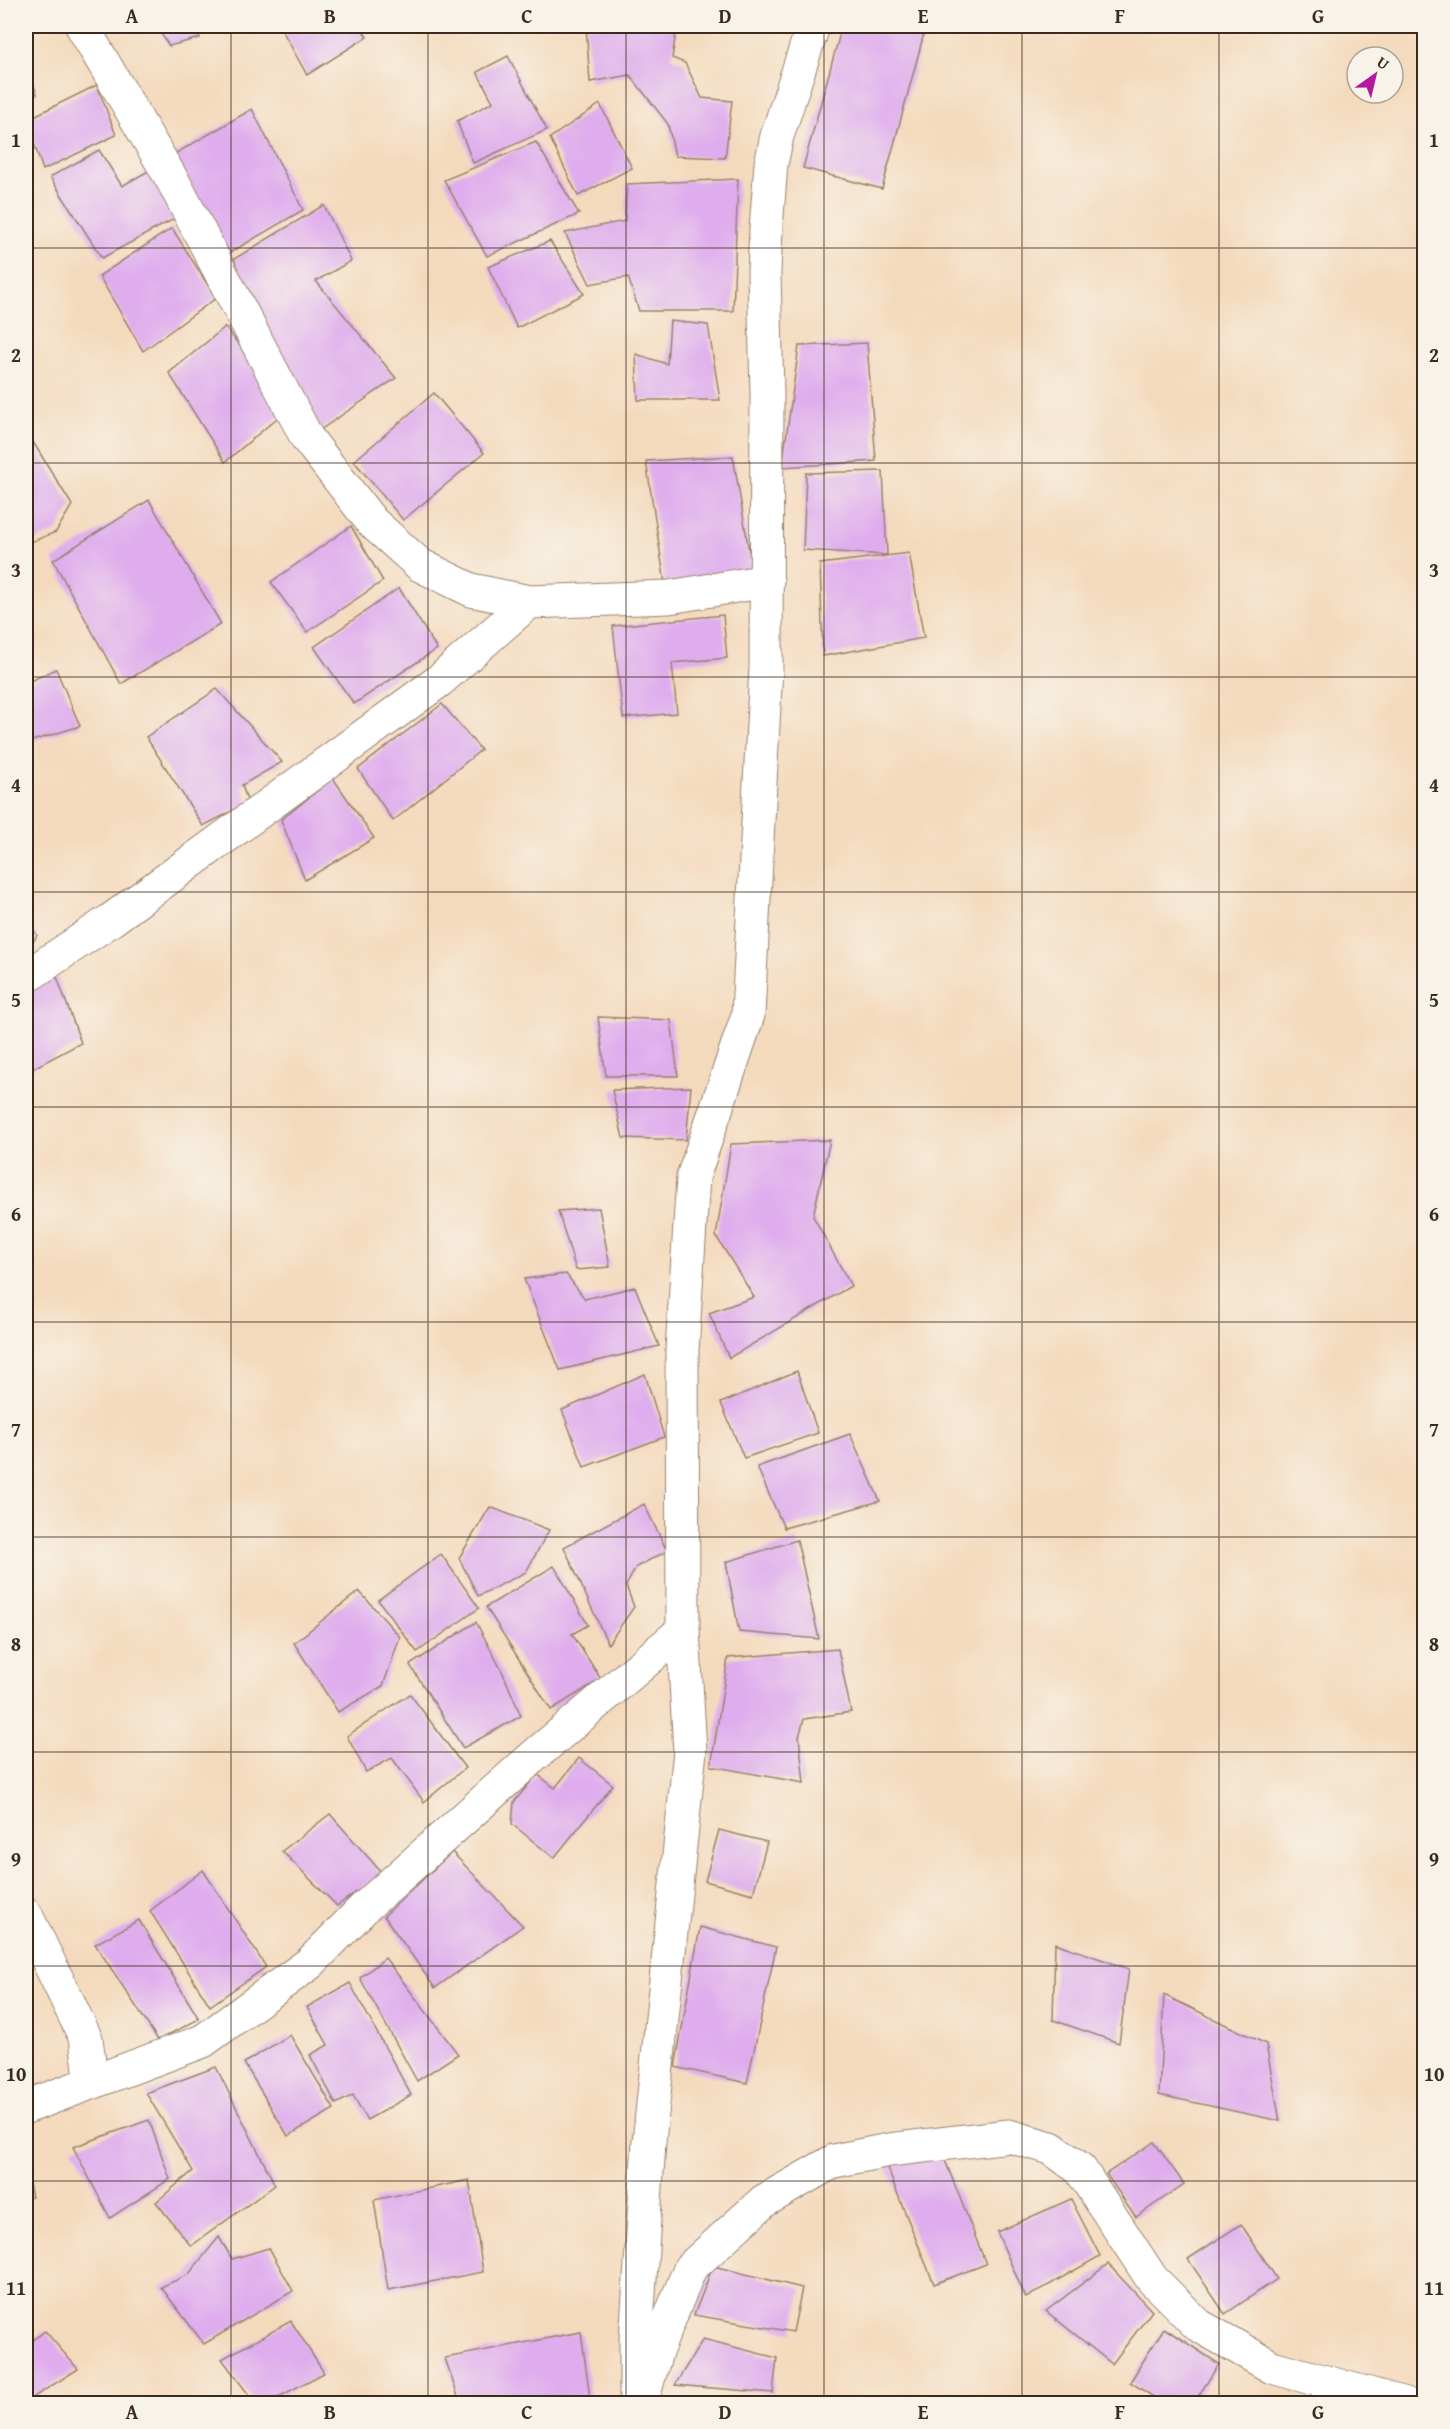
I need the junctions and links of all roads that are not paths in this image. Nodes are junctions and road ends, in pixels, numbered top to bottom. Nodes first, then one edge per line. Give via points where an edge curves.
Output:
1 (82, 26) edge
2 (813, 26) edge
3 (767, 581) junction
4 (529, 602) junction
5 (26, 976) edge
6 (683, 1630) junction
7 (26, 1915) edge
8 (92, 2083) junction
9 (26, 2107) edge
10 (636, 2403) edge
11 (642, 2403) edge
12 (1405, 2403) edge

1 - 4 street via 174,183 307,438 372,522 420,565 471,590
2 - 3 street via 771,164 764,272
3 - 4 street via 669,597
3 - 6 street via 748,1015 693,1178 682,1351
4 - 5 street via 440,681 111,920
6 - 8 street via 534,1756 365,1907 310,1963 203,2041
6 - 10 street via 690,1751 650,2142 636,2340
7 - 8 street via 86,2039
8 - 9 street
11 - 12 street via 656,2352 690,2268 764,2200 834,2161 889,2150 1009,2136 1051,2148 1080,2169 1152,2278 1198,2325 1272,2367

